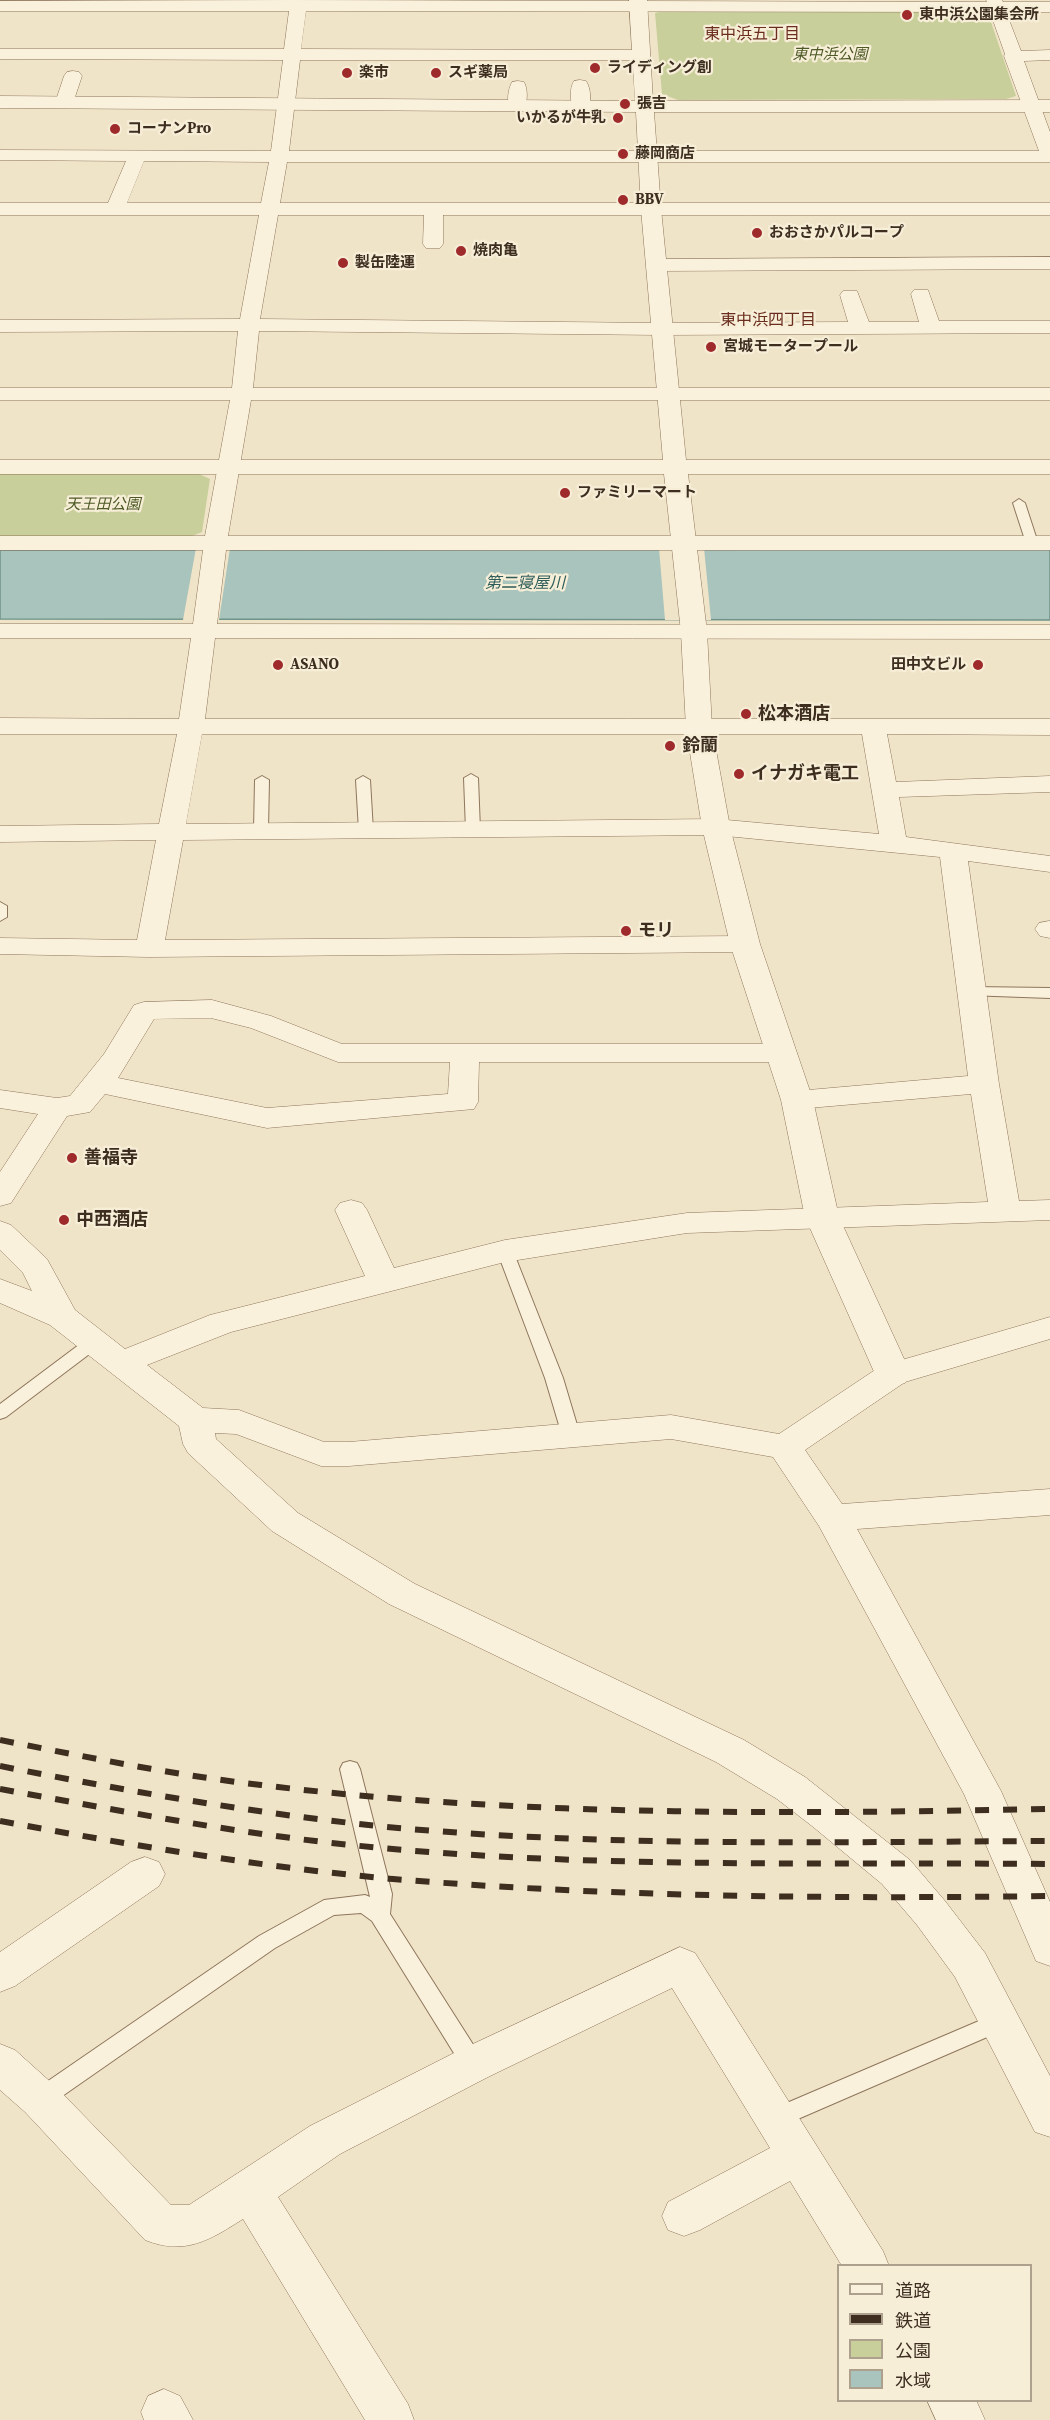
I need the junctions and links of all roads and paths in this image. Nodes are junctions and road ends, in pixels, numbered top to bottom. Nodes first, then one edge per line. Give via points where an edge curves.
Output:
1 (298, 3) edge
2 (995, 3) edge
3 (639, 4) edge
4 (0, 6) edge
5 (1050, 7) edge
6 (0, 54) edge
7 (292, 54) junction
8 (642, 55) junction
9 (1050, 55) edge
10 (1012, 56) junction
11 (73, 76) dead end
12 (580, 85) dead end
13 (518, 86) dead end
14 (0, 102) edge
15 (64, 103) junction
16 (284, 105) junction
17 (517, 106) junction
18 (646, 106) junction
19 (1041, 106) edge
20 (581, 107) junction
21 (0, 155) edge
22 (137, 156) junction
23 (279, 156) junction
24 (1050, 156) edge
25 (649, 158) junction
26 (116, 208) junction
27 (270, 208) junction
28 (0, 209) edge
29 (651, 209) junction
30 (1050, 209) edge
31 (434, 210) junction
32 (433, 244) dead end
33 (1050, 263) edge
34 (657, 265) junction
35 (921, 294) dead end
36 (850, 295) dead end
37 (249, 325) junction
38 (0, 326) edge
39 (860, 327) junction
40 (931, 327) junction
41 (1050, 327) edge
42 (662, 329) junction
43 (242, 393) junction
44 (0, 394) edge
45 (670, 394) junction
46 (1050, 394) edge
47 (675, 466) junction
48 (0, 467) edge
49 (228, 467) junction
50 (1050, 467) edge
51 (1019, 503) dead end
52 (0, 543) edge
53 (1041, 543) edge
54 (215, 545) junction
55 (684, 545) junction
56 (203, 625) junction
57 (693, 626) junction
58 (0, 631) edge
59 (1050, 632) edge
60 (0, 726) edge
61 (1050, 726) edge
62 (191, 727) junction
63 (873, 727) junction
64 (699, 728) junction
65 (471, 778) dead end
66 (262, 780) dead end
67 (363, 780) dead end
68 (1050, 784) edge
69 (886, 790) junction
70 (716, 827) junction
71 (261, 830) junction
72 (473, 830) junction
73 (172, 831) junction
74 (366, 831) junction
75 (0, 834) edge
76 (894, 843) junction
77 (953, 851) junction
78 (1050, 864) edge
79 (0, 906) edge
80 (0, 917) edge
81 (745, 944) junction
82 (0, 946) edge
83 (149, 949) junction
84 (972, 992) junction
85 (1050, 993) edge
86 (465, 1053) junction
87 (782, 1053) junction
88 (99, 1083) junction
89 (984, 1084) junction
90 (0, 1100) edge
91 (797, 1100) junction
92 (57, 1107) junction
93 (0, 1196) edge
94 (351, 1210) dead end
95 (1005, 1210) junction
96 (1050, 1210) edge
97 (822, 1217) junction
98 (0, 1232) edge
99 (505, 1251) junction
100 (384, 1283) junction
101 (0, 1290) edge
102 (62, 1317) junction
103 (1050, 1328) edge
104 (94, 1342) junction
105 (121, 1363) junction
106 (893, 1374) junction
107 (0, 1413) edge
108 (195, 1420) junction
109 (571, 1435) junction
110 (784, 1447) junction
111 (1050, 1502) edge
112 (833, 1518) junction
113 (350, 1769) dead end
114 (146, 1874) dead end
115 (379, 1916) junction
116 (1050, 1949) edge
117 (0, 1974) edge
118 (1001, 2020) junction
119 (0, 2063) edge
120 (473, 2064) junction
121 (1040, 2077) edge
122 (40, 2099) junction
123 (776, 2118) junction
124 (1050, 2118) edge
125 (798, 2155) junction
126 (250, 2191) junction
127 (684, 2216) dead end
128 (866, 2264) edge
129 (951, 2402) edge
130 (391, 2420) edge
131 (962, 2420) edge

1 - 3 street
1 - 4 street
1 - 7 street
2 - 3 street
2 - 5 street
2 - 10 street
3 - 8 street
6 - 7 street
7 - 8 street
7 - 16 street
8 - 18 street
9 - 10 street
10 - 19 street
11 - 15 street
12 - 20 street
13 - 17 street
14 - 15 street
15 - 16 street
16 - 17 street
16 - 23 street
17 - 20 street
18 - 19 street
18 - 20 street
18 - 25 street
19 - 24 street
21 - 22 street
22 - 23 street
22 - 26 street
23 - 25 street
23 - 27 street
24 - 25 street
25 - 29 street
26 - 27 street
26 - 28 street
27 - 31 street via 354,218
27 - 37 street
29 - 30 street via 970,200
29 - 31 street
29 - 34 street
31 - 32 street
33 - 34 street
34 - 42 street
35 - 40 street
36 - 39 street
37 - 38 street
37 - 42 street
37 - 43 street
39 - 40 street
39 - 42 street
40 - 41 street
42 - 45 street
43 - 44 street
43 - 45 street
43 - 49 street
45 - 46 street
45 - 47 street
47 - 49 street
47 - 50 street
47 - 55 street
48 - 49 street
49 - 54 street
51 - 53 lane
52 - 54 street
53 - 55 street
54 - 55 street
54 - 56 street
55 - 57 street
56 - 57 street
56 - 58 street
56 - 62 street
57 - 59 street
57 - 64 street
60 - 62 street
61 - 63 street
62 - 64 street
62 - 73 street
63 - 64 street
63 - 69 street
64 - 70 street
65 - 72 lane
66 - 71 lane
67 - 74 lane
68 - 69 street
69 - 76 street
70 - 72 street
70 - 76 street
70 - 81 street
71 - 73 street
71 - 74 street
72 - 74 street
73 - 75 street
73 - 83 street
76 - 77 street
77 - 78 street
77 - 84 street
79 - 80 lane
81 - 83 street
81 - 87 street
82 - 83 street
84 - 85 lane
84 - 89 street
86 - 87 street
86 - 88 street via 338,1053 261,1022 212,1009 144,1011 127,1045
86 - 88 street via 463,1102 267,1118
87 - 91 street
88 - 92 street via 79,1105
89 - 91 street
89 - 95 street
90 - 92 street
91 - 97 street
92 - 93 street
94 - 100 street
95 - 96 street
95 - 97 street
97 - 99 street via 687,1223
97 - 106 street
98 - 102 street via 36,1267
99 - 100 street
99 - 109 lane via 554,1378
100 - 105 street via 222,1323
101 - 102 street
102 - 104 street
103 - 106 street
104 - 105 street
104 - 107 lane
105 - 108 street
106 - 110 street
108 - 109 street via 239,1422 321,1454
108 - 118 street via 200,1444 285,1522 402,1594 730,1751 792,1788 896,1872 970,1965
109 - 110 street via 671,1427
110 - 112 street
111 - 112 street
112 - 116 street via 982,1791
113 - 115 lane via 381,1894
114 - 117 street
115 - 120 lane
115 - 122 lane via 365,1904 331,1906 267,1942
118 - 121 street
118 - 123 lane
119 - 122 street
120 - 123 street via 680,1965
120 - 126 street via 325,2140
121 - 124 street
122 - 126 street via 161,2226 195,2225
123 - 125 street
125 - 127 street
125 - 128 street
126 - 130 street
129 - 131 street

